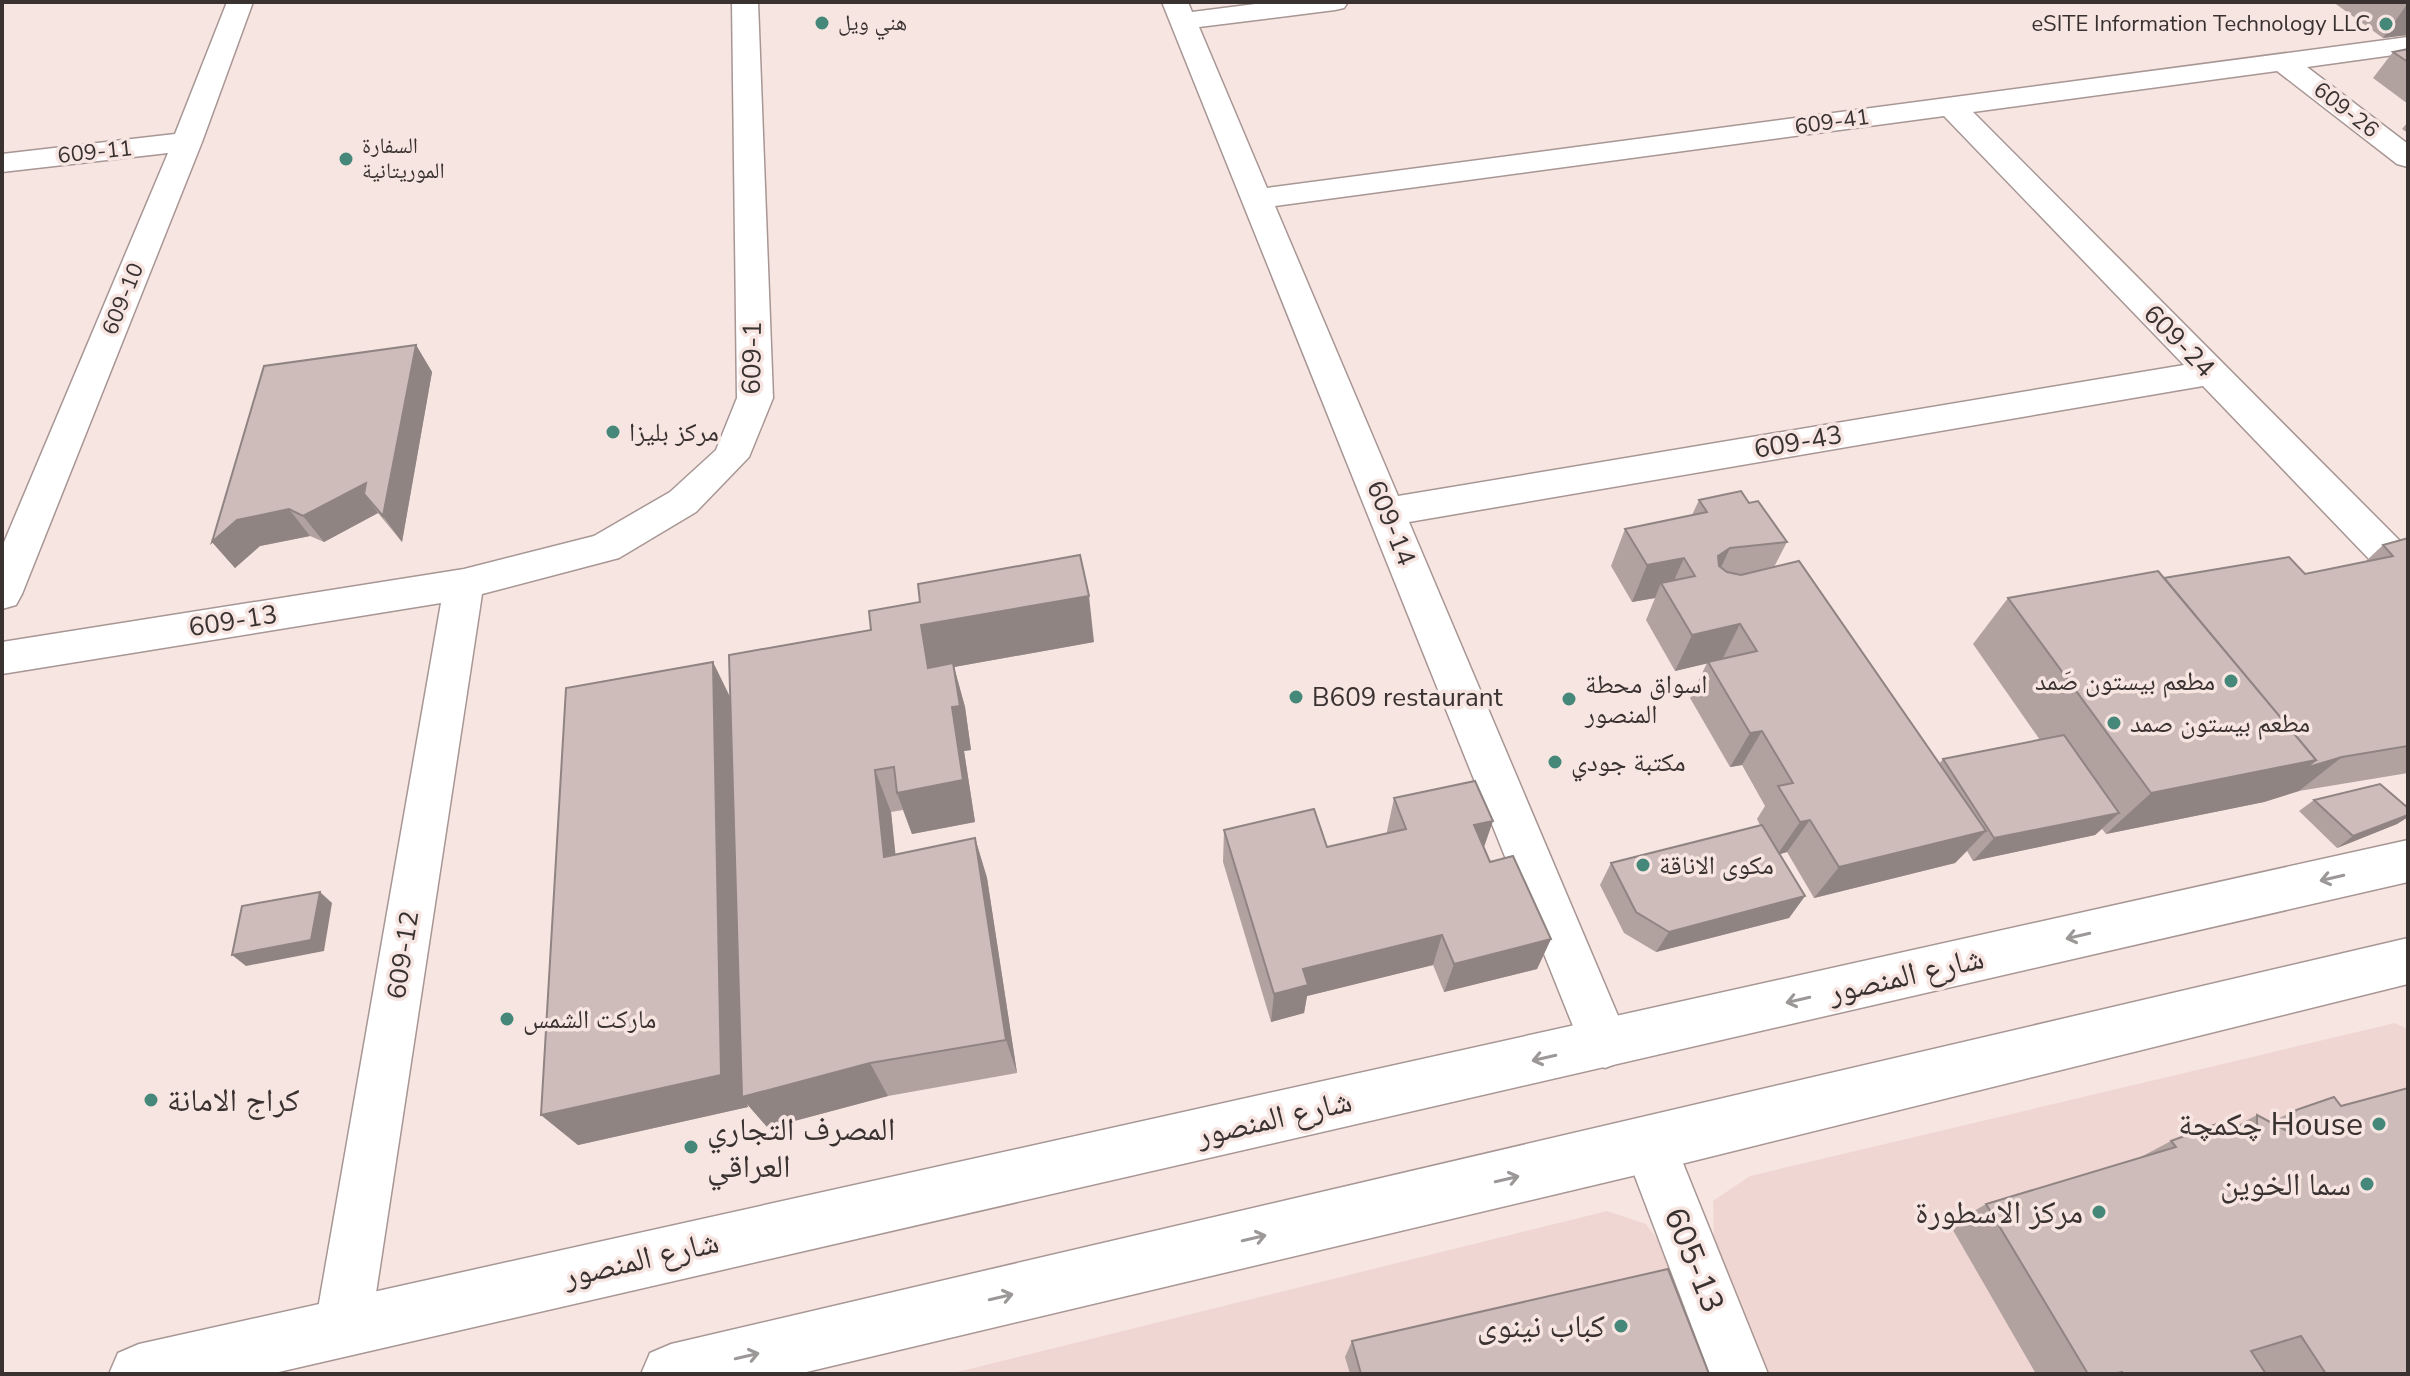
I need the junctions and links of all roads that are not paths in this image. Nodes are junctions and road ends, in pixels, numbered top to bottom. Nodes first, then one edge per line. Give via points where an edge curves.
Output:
1 (240, 2) edge
2 (745, 2) edge
3 (1335, 2) edge
4 (1178, 12) edge
5 (2408, 45) edge
6 (2283, 62) junction
7 (1951, 106) junction
8 (187, 142) junction
9 (2408, 158) edge
10 (2, 163) edge
11 (1257, 199) junction
12 (2209, 373) junction
13 (1386, 512) junction
14 (2408, 574) edge
15 (464, 584) junction
16 (2, 594) edge
17 (2, 658) edge
18 (2408, 861) edge
19 (2406, 964) edge
20 (1605, 1044) junction
21 (1649, 1145) junction
22 (343, 1326) junction
23 (139, 1374) edge
24 (671, 1374) edge
25 (1739, 1374) edge

1 - 8 street, 609-10
2 - 15 street, 609-1 via 755,398 731,457 683,502 605,548
3 - 4 street
4 - 11 street, 609-14
5 - 6 street, 609-41
6 - 7 street, 609-41
6 - 9 street, 609-26
7 - 11 street, 609-41
7 - 12 street, 609-24
8 - 10 street, 609-11
8 - 16 street, 609-10
11 - 13 street, 609-14
12 - 13 street, 609-43
12 - 14 street, 609-24
13 - 20 street, 609-14
15 - 17 street, 609-13
15 - 22 street, 609-12
18 -> 20 main road, شارع المنصور
19 - 21 main road
20 -> 22 main road, شارع المنصور
24 -> 21 main road
21 - 25 street, 605-13
22 - 23 main road, شارع المنصور

